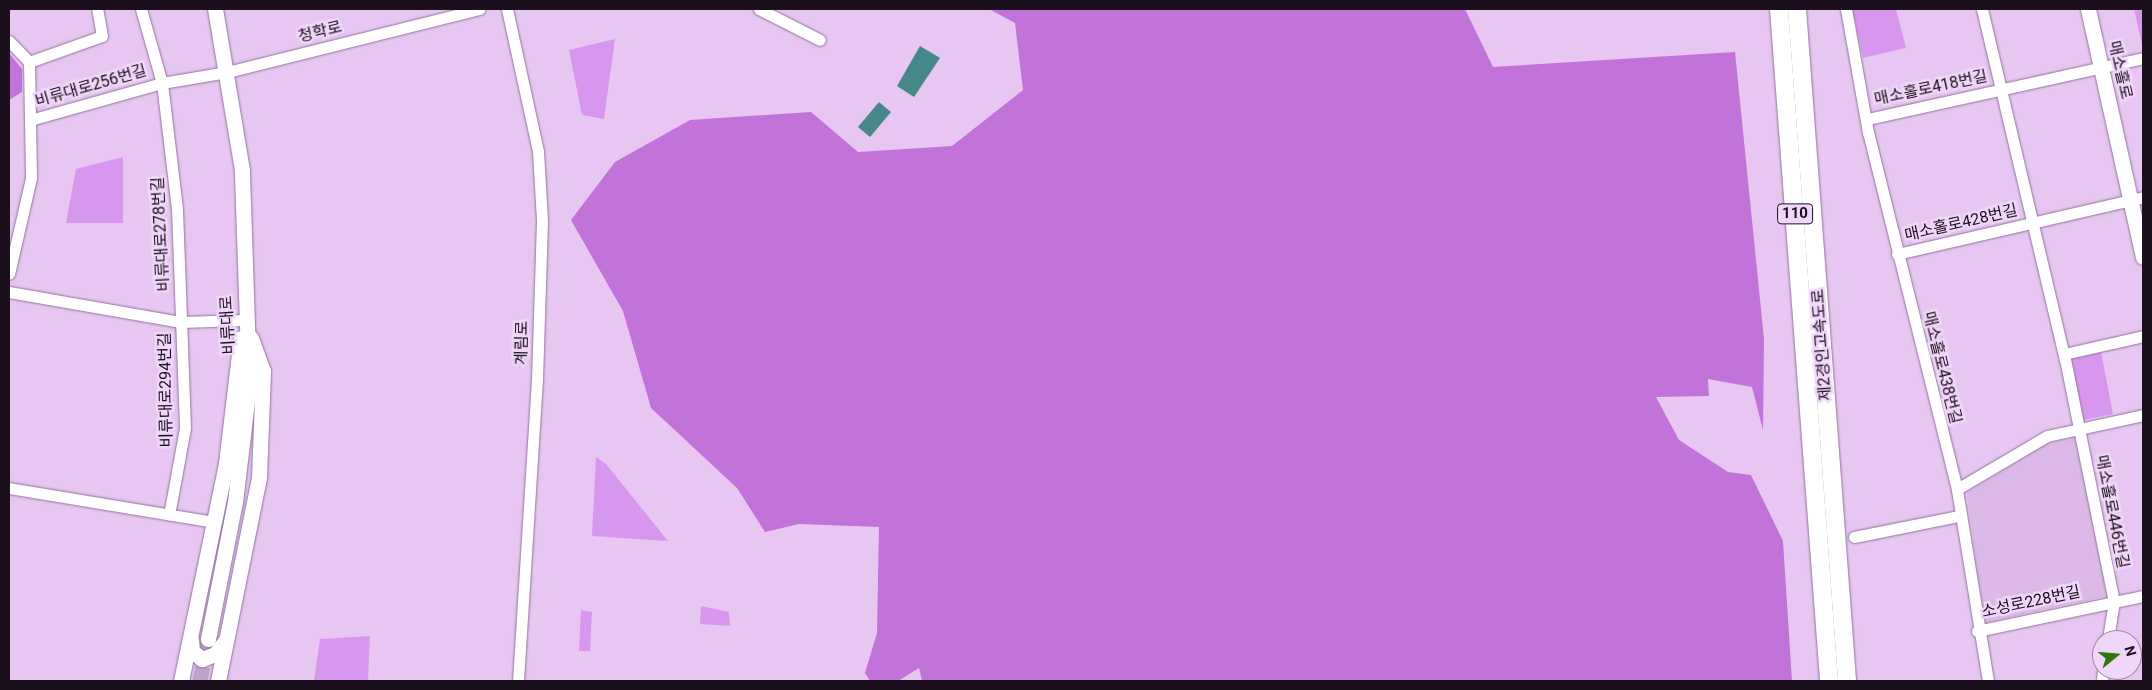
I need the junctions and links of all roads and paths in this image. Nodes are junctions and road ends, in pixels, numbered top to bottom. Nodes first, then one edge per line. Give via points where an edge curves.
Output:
1 (97, 9) edge
2 (142, 9) edge
3 (215, 9) edge
4 (479, 9) edge
5 (507, 9) edge
6 (759, 9) edge
7 (1779, 9) edge
8 (1797, 9) edge
9 (1846, 9) edge
10 (1982, 9) edge
11 (2088, 9) edge
12 (820, 40) dead end
13 (9, 41) edge
14 (2143, 58) edge
15 (29, 62) junction
16 (2101, 68) junction
17 (227, 72) junction
18 (162, 83) junction
19 (2001, 90) junction
20 (1868, 119) junction
21 (30, 120) junction
22 (171, 144) joint
23 (2137, 199) edge
24 (2033, 223) junction
25 (1897, 254) junction
26 (2143, 257) edge
27 (9, 274) edge
28 (9, 292) edge
29 (244, 320) junction
30 (181, 322) junction
31 (2143, 336) edge
32 (2064, 354) junction
33 (2143, 415) edge
34 (2079, 428) junction
35 (9, 488) edge
36 (1957, 489) junction
37 (169, 515) junction
38 (1958, 516) junction
39 (214, 522) junction
40 (1854, 537) dead end
41 (2143, 596) edge
42 (2114, 601) junction
43 (1977, 630) junction
44 (2110, 630) edge
45 (228, 635) junction
46 (191, 639) junction
47 (208, 639) tunnel mouth
48 (182, 681) edge
49 (218, 681) edge
50 (518, 681) edge
51 (1829, 681) edge
52 (1847, 681) edge
53 (1988, 681) edge

1 - 15 street via 102,36
2 - 18 street, 비류대로256번길
3 - 17 main road, 비류대로
4 - 17 street, 청학로
5 - 50 street, 계림로 via 538,152 542,221 538,379
6 - 12 street
7 - 51 highway, 제2경인고속도로 / 110
8 - 52 highway, 제2경인고속도로 / 110
9 - 20 street, 매소홀로438번길
10 - 19 street, 매소홀로418번길
11 - 16 main road, 매소홀로
13 - 15 street
14 - 16 street, 매소홀로418번길
15 - 21 street
16 - 19 street, 매소홀로418번길
16 - 23 main road, 매소홀로
17 - 18 street, 비류대로256번길
17 - 29 main road, 비류대로 via 242,170
18 - 21 street, 비류대로256번길
18 - 22 street, 비류대로256번길
19 - 20 street, 매소홀로418번길
19 - 24 street
20 - 25 street, 매소홀로438번길
21 - 27 street via 31,178
22 - 30 street, 비류대로278번길
23 - 24 street, 매소홀로428번길
23 - 26 main road, 매소홀로
24 - 25 street, 매소홀로428번길
24 - 32 street, 매소홀로428번길
25 - 36 street, 매소홀로438번길
28 - 30 street
29 - 30 street
29 - 39 main road via 234,371 226,463
29 - 45 main road via 263,371 263,432 259,477
29 - 47 main road, 비류대로 via 249,385 235,502
30 - 37 street, 비류대로294번길 via 185,428
31 - 32 street
32 - 34 street, 매소홀로446번길
33 - 34 street
34 - 36 street via 2041,439
34 - 42 street, 매소홀로446번길
35 - 37 street
36 - 38 street
37 - 39 street
38 - 40 street
38 - 43 street
39 - 46 main road
41 - 42 street, 소성로228번길
42 - 43 street, 소성로228번길
42 - 44 street
43 - 53 street, 소성로228번길
45 - 46 main road via 215,654 202,659 192,651
45 - 49 main road
46 - 48 main road

